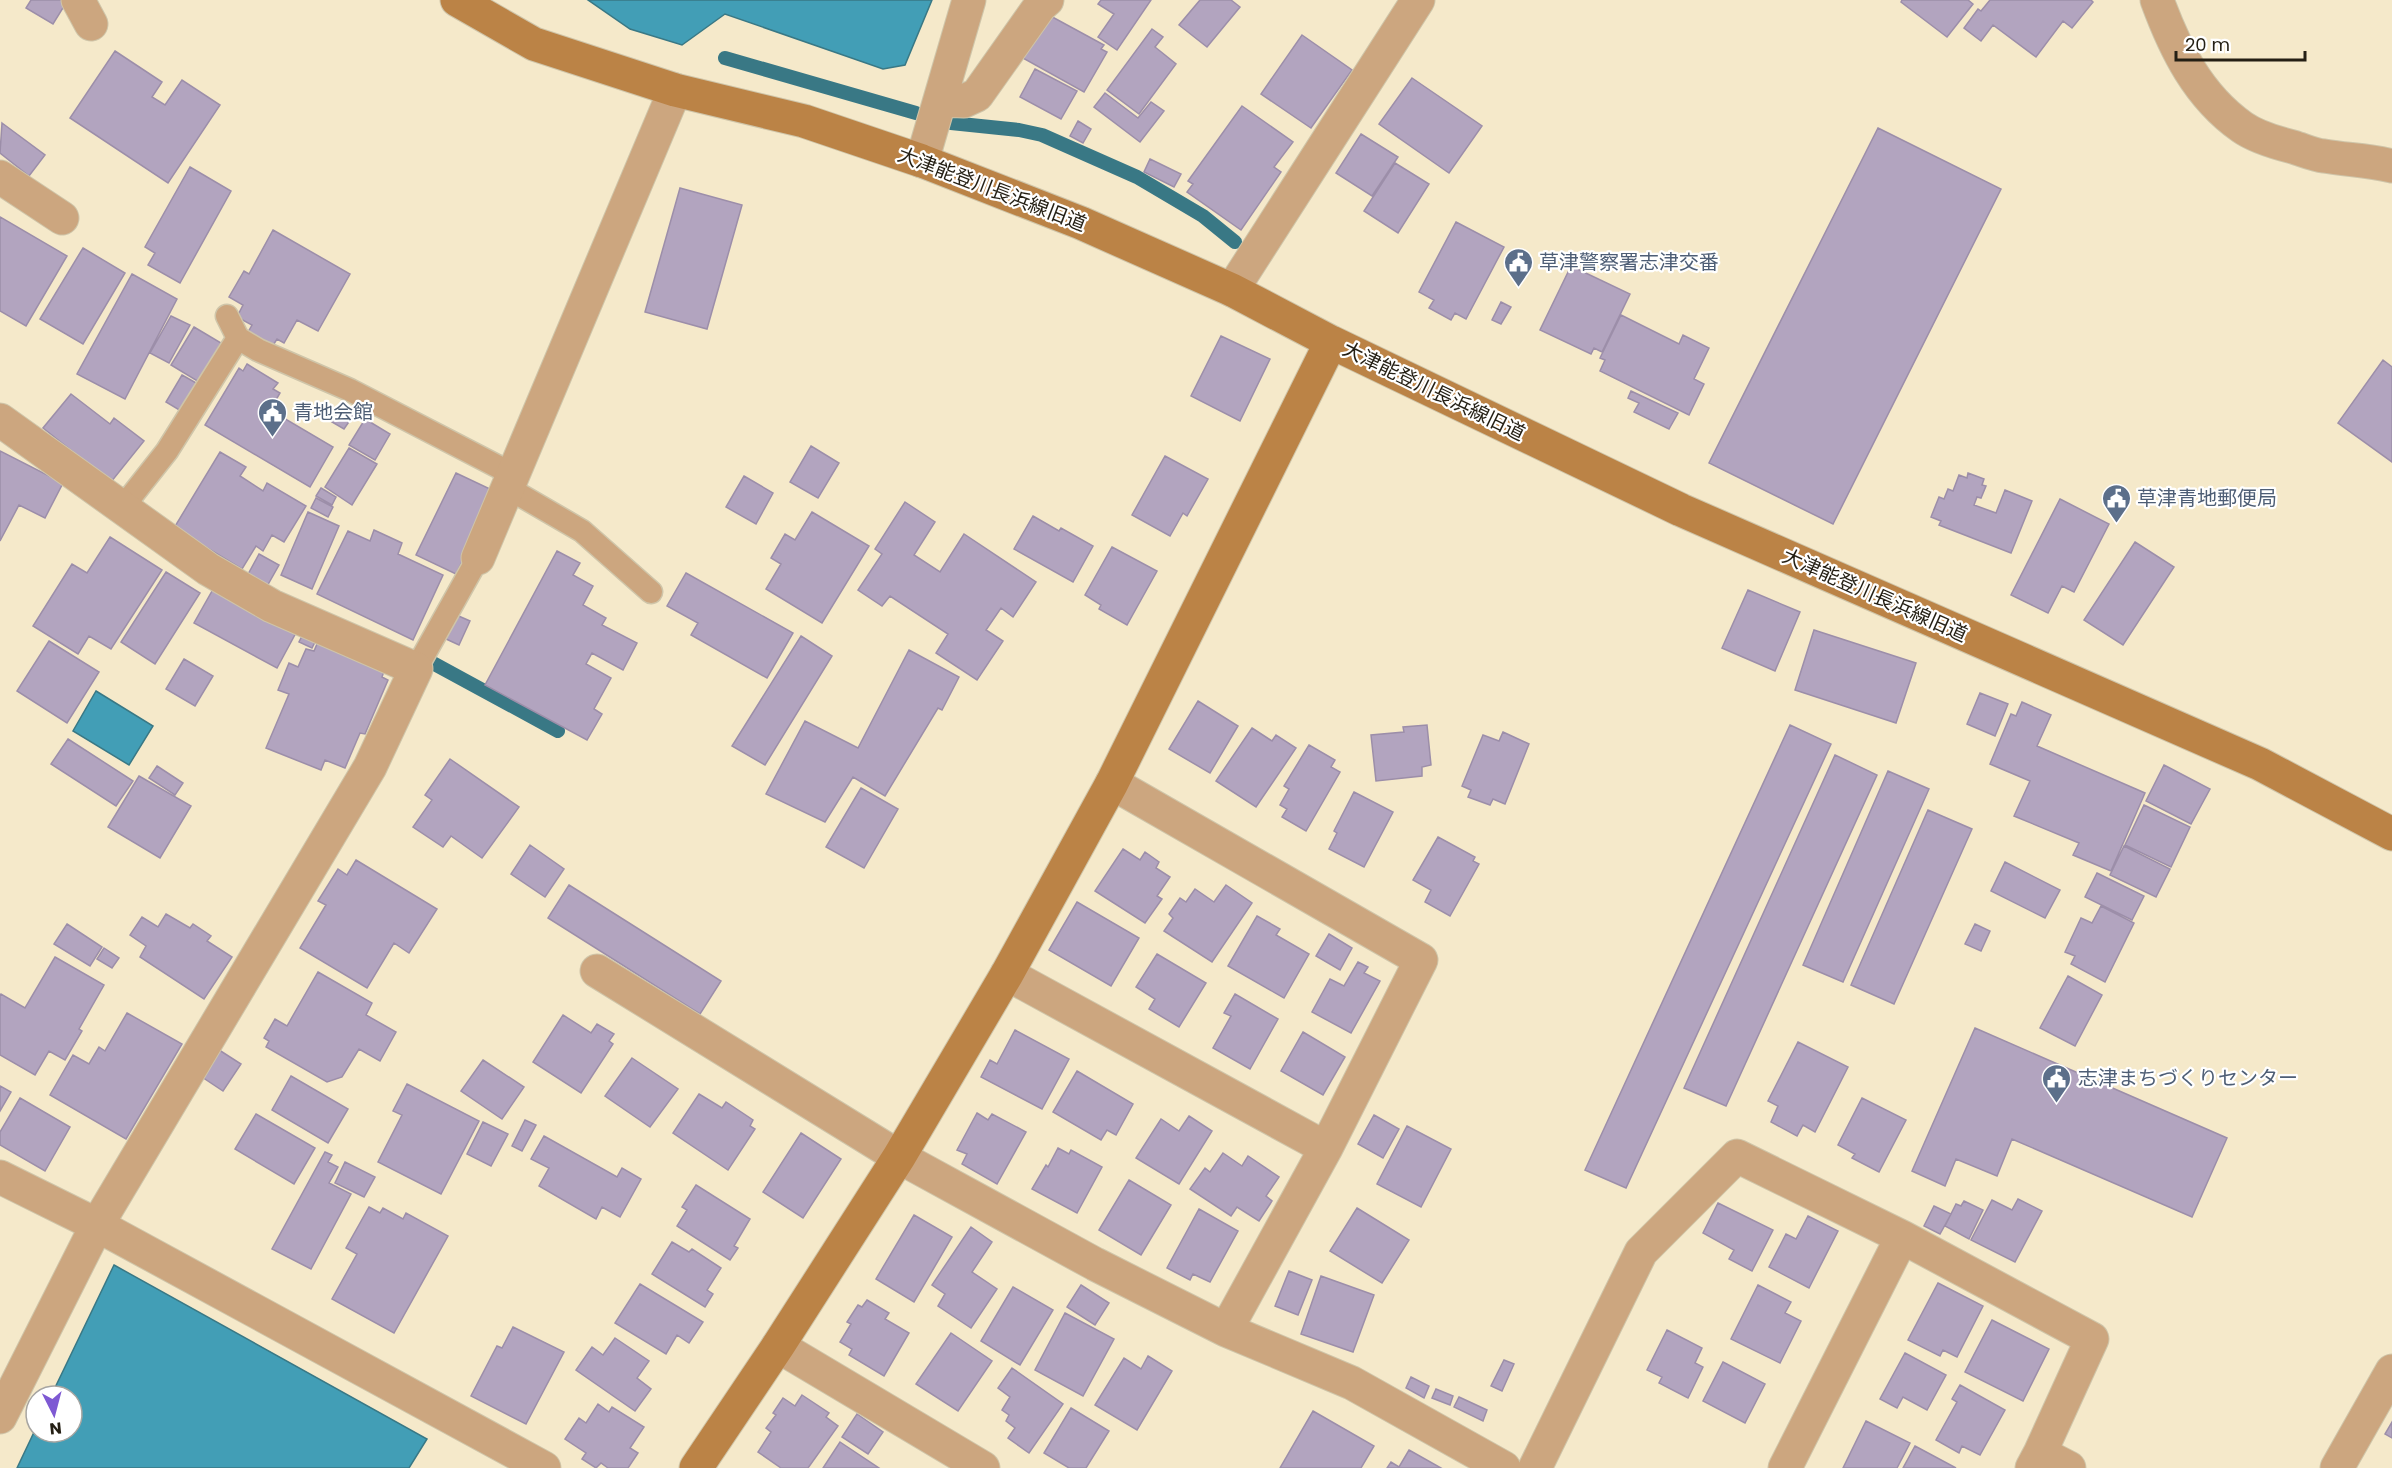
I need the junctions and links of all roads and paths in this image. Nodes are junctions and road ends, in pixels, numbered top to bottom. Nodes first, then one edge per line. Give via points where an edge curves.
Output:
1 (457, 0) edge
2 (969, 0) edge
3 (1047, 0) edge
4 (1418, 0) edge
5 (2157, 0) edge
6 (675, 90) junction
7 (939, 100) junction
8 (922, 161) junction
9 (2392, 166) edge
10 (0, 177) edge
11 (62, 218) dead end
12 (1232, 290) junction
13 (227, 316) dead end
14 (238, 338) junction
15 (1331, 342) junction
16 (0, 420) edge
17 (511, 481) junction
18 (122, 508) junction
19 (478, 558) joint
20 (651, 592) dead end
21 (416, 669) junction
22 (1112, 783) junction
23 (2392, 834) edge
24 (597, 971) dead end
25 (1006, 974) junction
26 (1326, 1148) junction
27 (899, 1156) junction
28 (0, 1177) edge
29 (97, 1225) junction
30 (1902, 1237) junction
31 (1226, 1330) junction
32 (778, 1346) junction
33 (2392, 1371) edge
34 (0, 1417) edge
35 (2036, 1460) edge
36 (544, 1468) edge
37 (696, 1468) edge
38 (982, 1468) edge
39 (1504, 1468) edge
40 (1535, 1468) edge
41 (1785, 1468) edge
42 (2069, 1468) edge
43 (2337, 1468) edge

1 - 6 street, 大津能登川長浜線旧道 via 534,44
2 - 7 street
3 - 7 street via 977,95 964,101
4 - 12 street
5 - 9 street via 2187,69 2243,128 2322,156
6 - 8 street, 大津能登川長浜線旧道 via 804,122
6 - 17 street
7 - 8 street
8 - 12 street, 大津能登川長浜線旧道 via 1081,223
10 - 11 street
12 - 15 street, 大津能登川長浜線旧道
13 - 14 lane
14 - 17 lane via 350,390
14 - 18 lane via 167,451
15 - 22 street
15 - 23 street, 大津能登川長浜線旧道 via 1681,510 2260,764
16 - 18 street
17 - 19 street
17 - 20 lane via 582,531
18 - 21 street via 208,569 272,606
19 - 21 lane
21 - 29 street via 365,776
22 - 25 street
22 - 26 street via 1420,960
24 - 27 street
25 - 26 street
25 - 27 street
26 - 31 street
27 - 31 street via 1095,1264
27 - 32 street
28 - 29 street
29 - 34 street
29 - 36 street
30 - 35 street via 2092,1339
30 - 40 street via 1737,1156 1641,1252
30 - 41 street
31 - 39 street via 1352,1383
32 - 37 street
32 - 38 street
33 - 43 street
35 - 42 street

